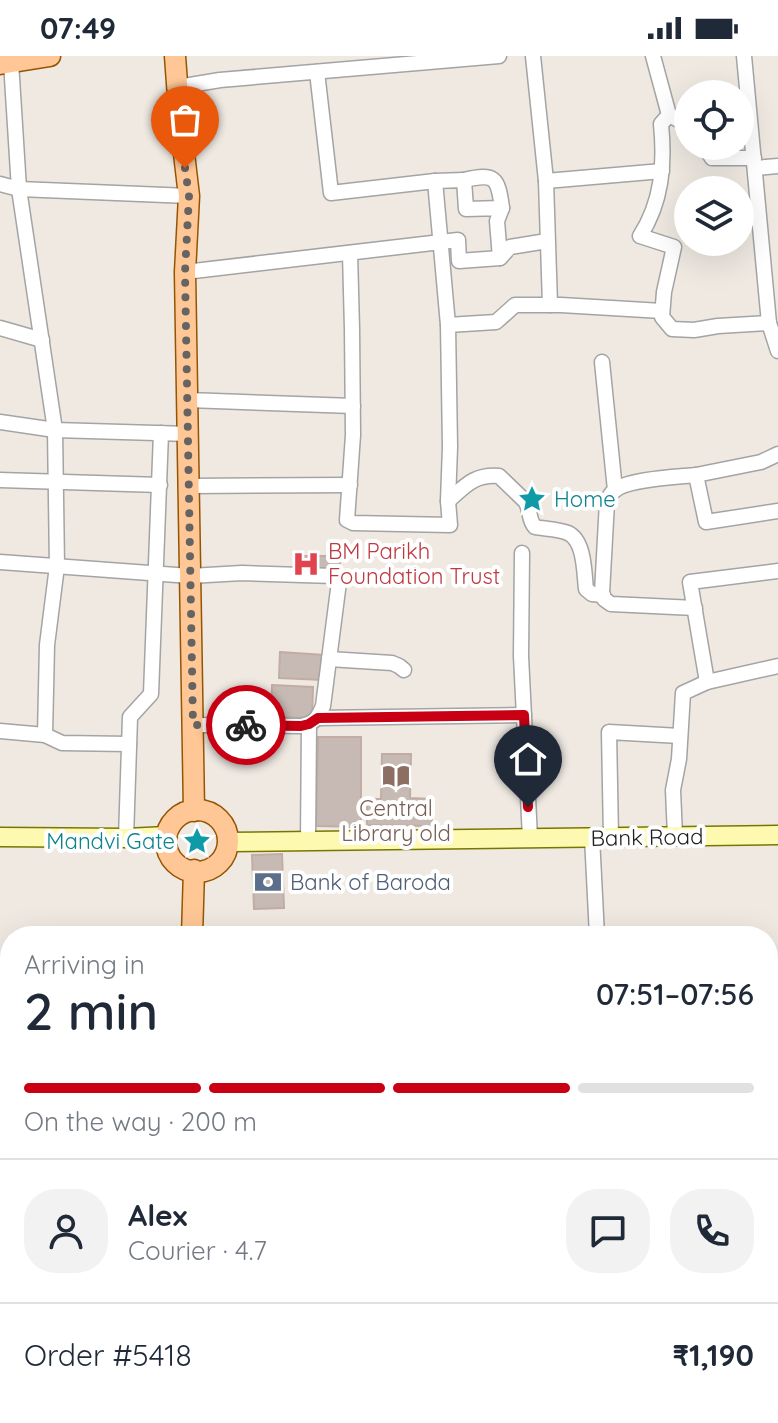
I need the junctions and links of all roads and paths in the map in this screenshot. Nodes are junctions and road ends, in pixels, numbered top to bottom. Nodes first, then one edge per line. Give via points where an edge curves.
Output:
1 (50, 56) edge
2 (175, 56) edge
3 (499, 56) edge
4 (533, 56) edge
5 (653, 56) edge
6 (744, 56) edge
7 (6, 63) edge
8 (317, 72) junction
9 (178, 87) junction
10 (669, 115) junction
11 (674, 118) edge
12 (729, 160) edge
13 (754, 163) junction
14 (778, 166) edge
15 (662, 171) junction
16 (464, 180) junction
17 (435, 181) junction
18 (546, 181) junction
19 (0, 184) edge
20 (19, 189) junction
21 (189, 196) junction
22 (502, 208) junction
23 (547, 241) junction
24 (441, 242) junction
25 (350, 253) junction
26 (500, 258) junction
27 (185, 272) junction
28 (550, 305) junction
29 (662, 311) junction
30 (769, 323) junction
31 (448, 325) junction
32 (0, 328) edge
33 (42, 340) junction
34 (778, 351) edge
35 (602, 362) dead end
36 (188, 400) junction
37 (353, 406) junction
38 (0, 422) edge
39 (55, 430) junction
40 (161, 433) junction
41 (189, 434) junction
42 (778, 454) edge
43 (696, 475) junction
44 (0, 480) edge
45 (56, 482) junction
46 (160, 485) junction
47 (350, 485) junction
48 (189, 486) junction
49 (615, 490) junction
50 (448, 501) junction
51 (778, 511) edge
52 (522, 553) dead end
53 (0, 562) edge
54 (57, 566) junction
55 (778, 571) edge
56 (157, 573) junction
57 (190, 576) junction
58 (603, 595) junction
59 (695, 608) junction
60 (329, 659) junction
61 (778, 666) edge
62 (404, 670) dead end
63 (707, 682) junction
64 (524, 715) junction
65 (314, 721) junction
66 (193, 725) junction
67 (0, 731) edge
68 (45, 735) junction
69 (680, 736) junction
70 (129, 744) junction
71 (194, 811) junction
72 (778, 835) edge
73 (167, 836) junction
74 (675, 836) junction
75 (0, 837) edge
76 (602, 837) junction
77 (126, 838) junction
78 (530, 838) junction
79 (308, 841) junction
80 (228, 842) junction
81 (200, 871) junction
82 (193, 926) edge
83 (203, 926) edge
84 (598, 926) edge

1 - 7 main road
2 - 9 main road
3 - 8 street
4 - 18 street
5 - 10 street
6 - 13 street
7 - 20 street
8 - 9 street
8 - 17 street via 331,193
9 - 21 main road
10 - 11 street
10 - 15 street via 661,124
12 - 13 street
13 - 14 street
13 - 30 street
15 - 18 street
15 - 29 street via 652,218 640,236 674,247
16 - 17 street
16 - 22 street via 490,177 499,187
16 - 22 street via 466,209
17 - 24 street
18 - 23 street
19 - 20 street
20 - 21 street
20 - 33 street
21 - 27 main road
22 - 26 street via 497,221
23 - 26 street via 510,247
23 - 28 street
24 - 25 street
24 - 26 street via 458,240 459,261
24 - 31 street
25 - 27 street
25 - 37 street
27 - 36 main road
28 - 29 street
28 - 31 street via 515,305 496,322
29 - 30 street via 672,329
30 - 34 street
31 - 50 street
32 - 33 street
33 - 39 street
35 - 49 street
36 - 37 street
36 - 41 main road
37 - 47 street
38 - 39 street
39 - 40 street
39 - 45 street
40 - 41 street
40 - 46 street
41 - 48 main road
42 - 43 street
43 - 49 street
43 - 51 street via 706,522
44 - 45 street
45 - 46 street
45 - 54 street
46 - 56 street
47 - 48 street
47 - 50 street via 347,520 353,523 450,525
48 - 57 main road
49 - 58 street via 607,502
50 - 58 street via 482,475 499,476 525,501 535,527 577,539 586,589
52 - 64 street
53 - 54 street
54 - 56 street
54 - 68 street via 47,645
55 - 59 street via 690,582
56 - 57 street
56 - 70 street via 151,694 130,717
57 - 60 street via 334,576 339,582
57 - 66 main road
58 - 59 street via 611,604
59 - 63 street
60 - 62 street via 392,663
60 - 65 street via 323,706
61 - 63 street
63 - 69 street via 683,693
64 - 65 street
64 - 78 street
65 - 66 street via 301,726
65 - 79 street
66 - 71 main road
67 - 68 street
68 - 70 street via 62,743
69 - 74 street via 673,790
69 - 76 street via 609,732
70 - 77 street
71 - 73 main road via 180,814
71 - 80 main road via 216,816
72 - 74 main road, Bank Road
73 - 77 main road
73 - 81 main road via 173,861
74 - 76 main road, Bank Road
75 - 77 main road
76 - 78 main road, Bank Road
76 - 84 street
78 - 79 main road, Bank Road
79 - 80 main road, Bank Road
80 - 81 main road via 221,861
81 - 82 main road
81 - 83 main road

